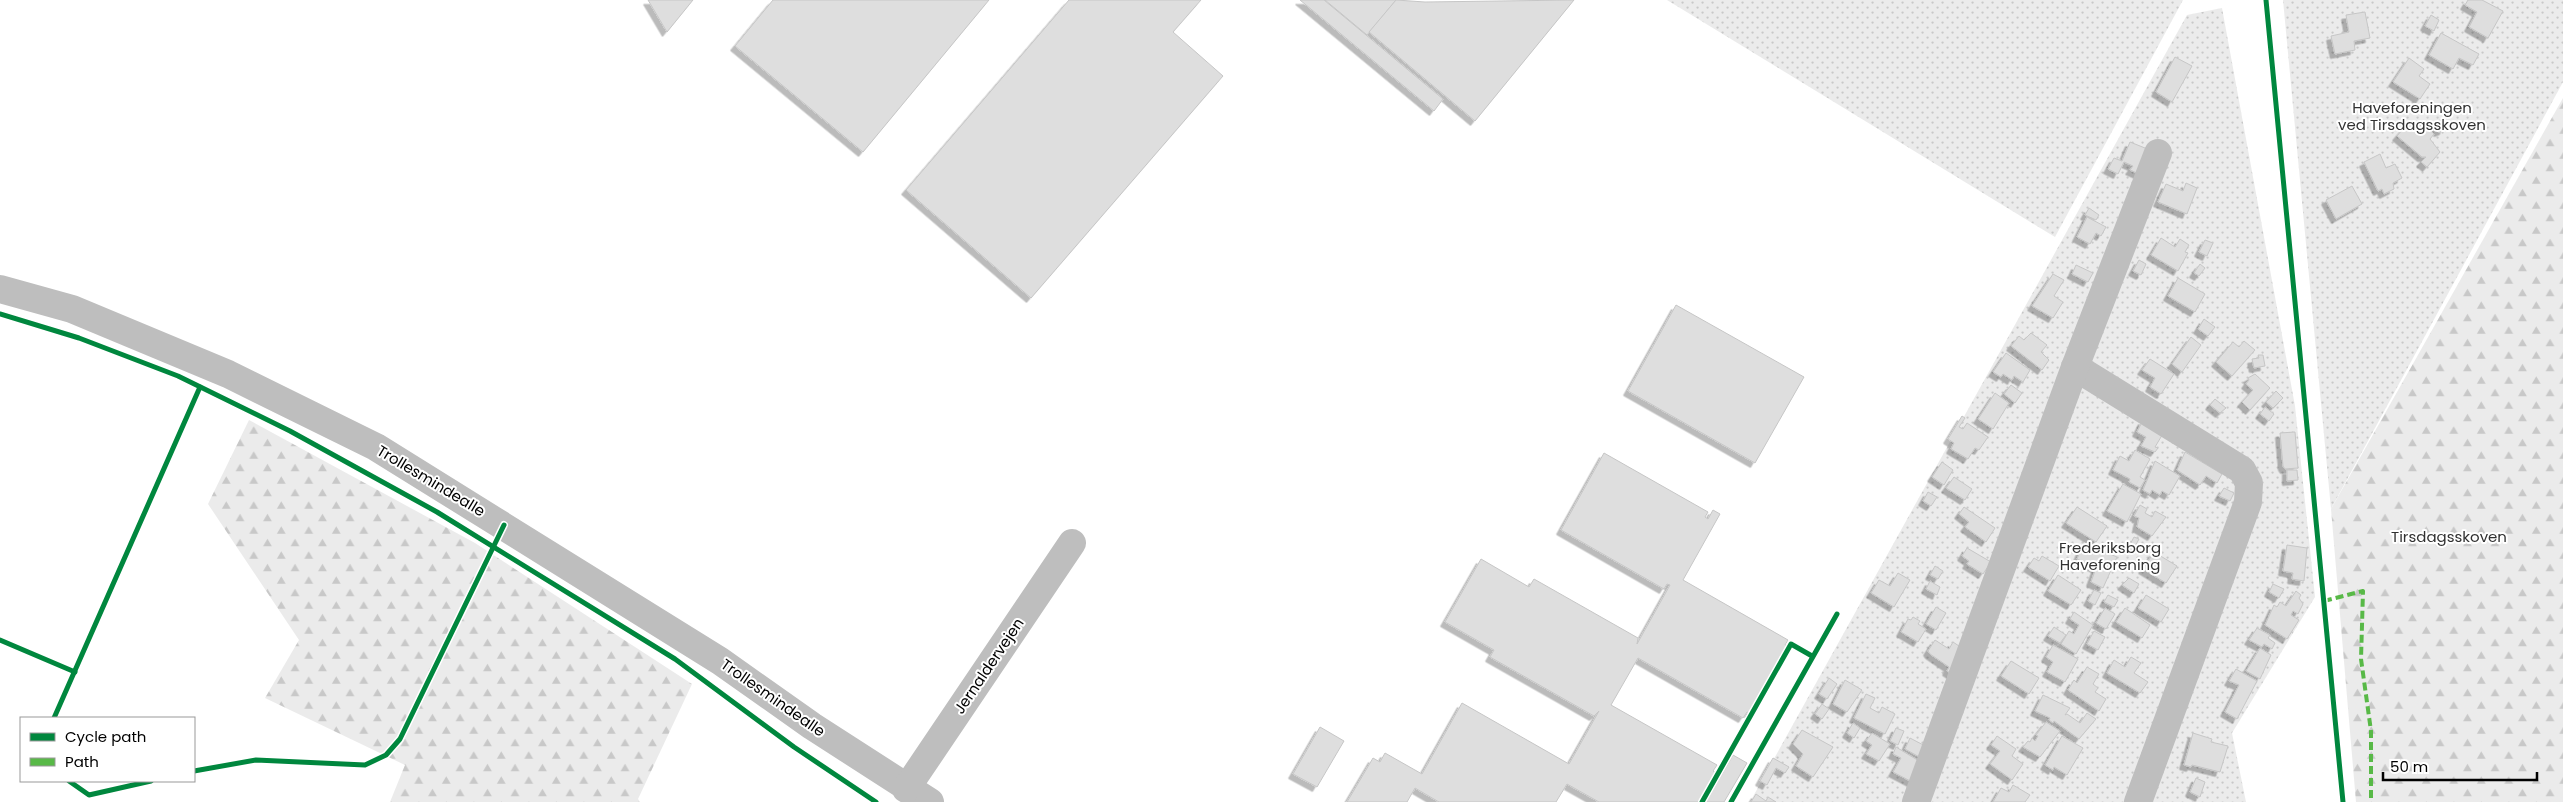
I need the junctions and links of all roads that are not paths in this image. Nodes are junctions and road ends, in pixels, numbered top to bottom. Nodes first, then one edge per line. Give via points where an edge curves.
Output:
1 (2158, 153) dead end
2 (0, 289) edge
3 (2075, 367) junction
4 (1072, 543) dead end
5 (906, 789) junction
6 (930, 802) edge
7 (1916, 802) edge
8 (2138, 802) edge

1 - 3 street
2 - 5 street, Trollesmindealle via 72,309 228,374 376,447 720,661
3 - 7 street
3 - 8 street via 2242,470 2248,483 2248,502
4 - 5 street, Jernaldervejen
5 - 6 street, Trollesmindealle

